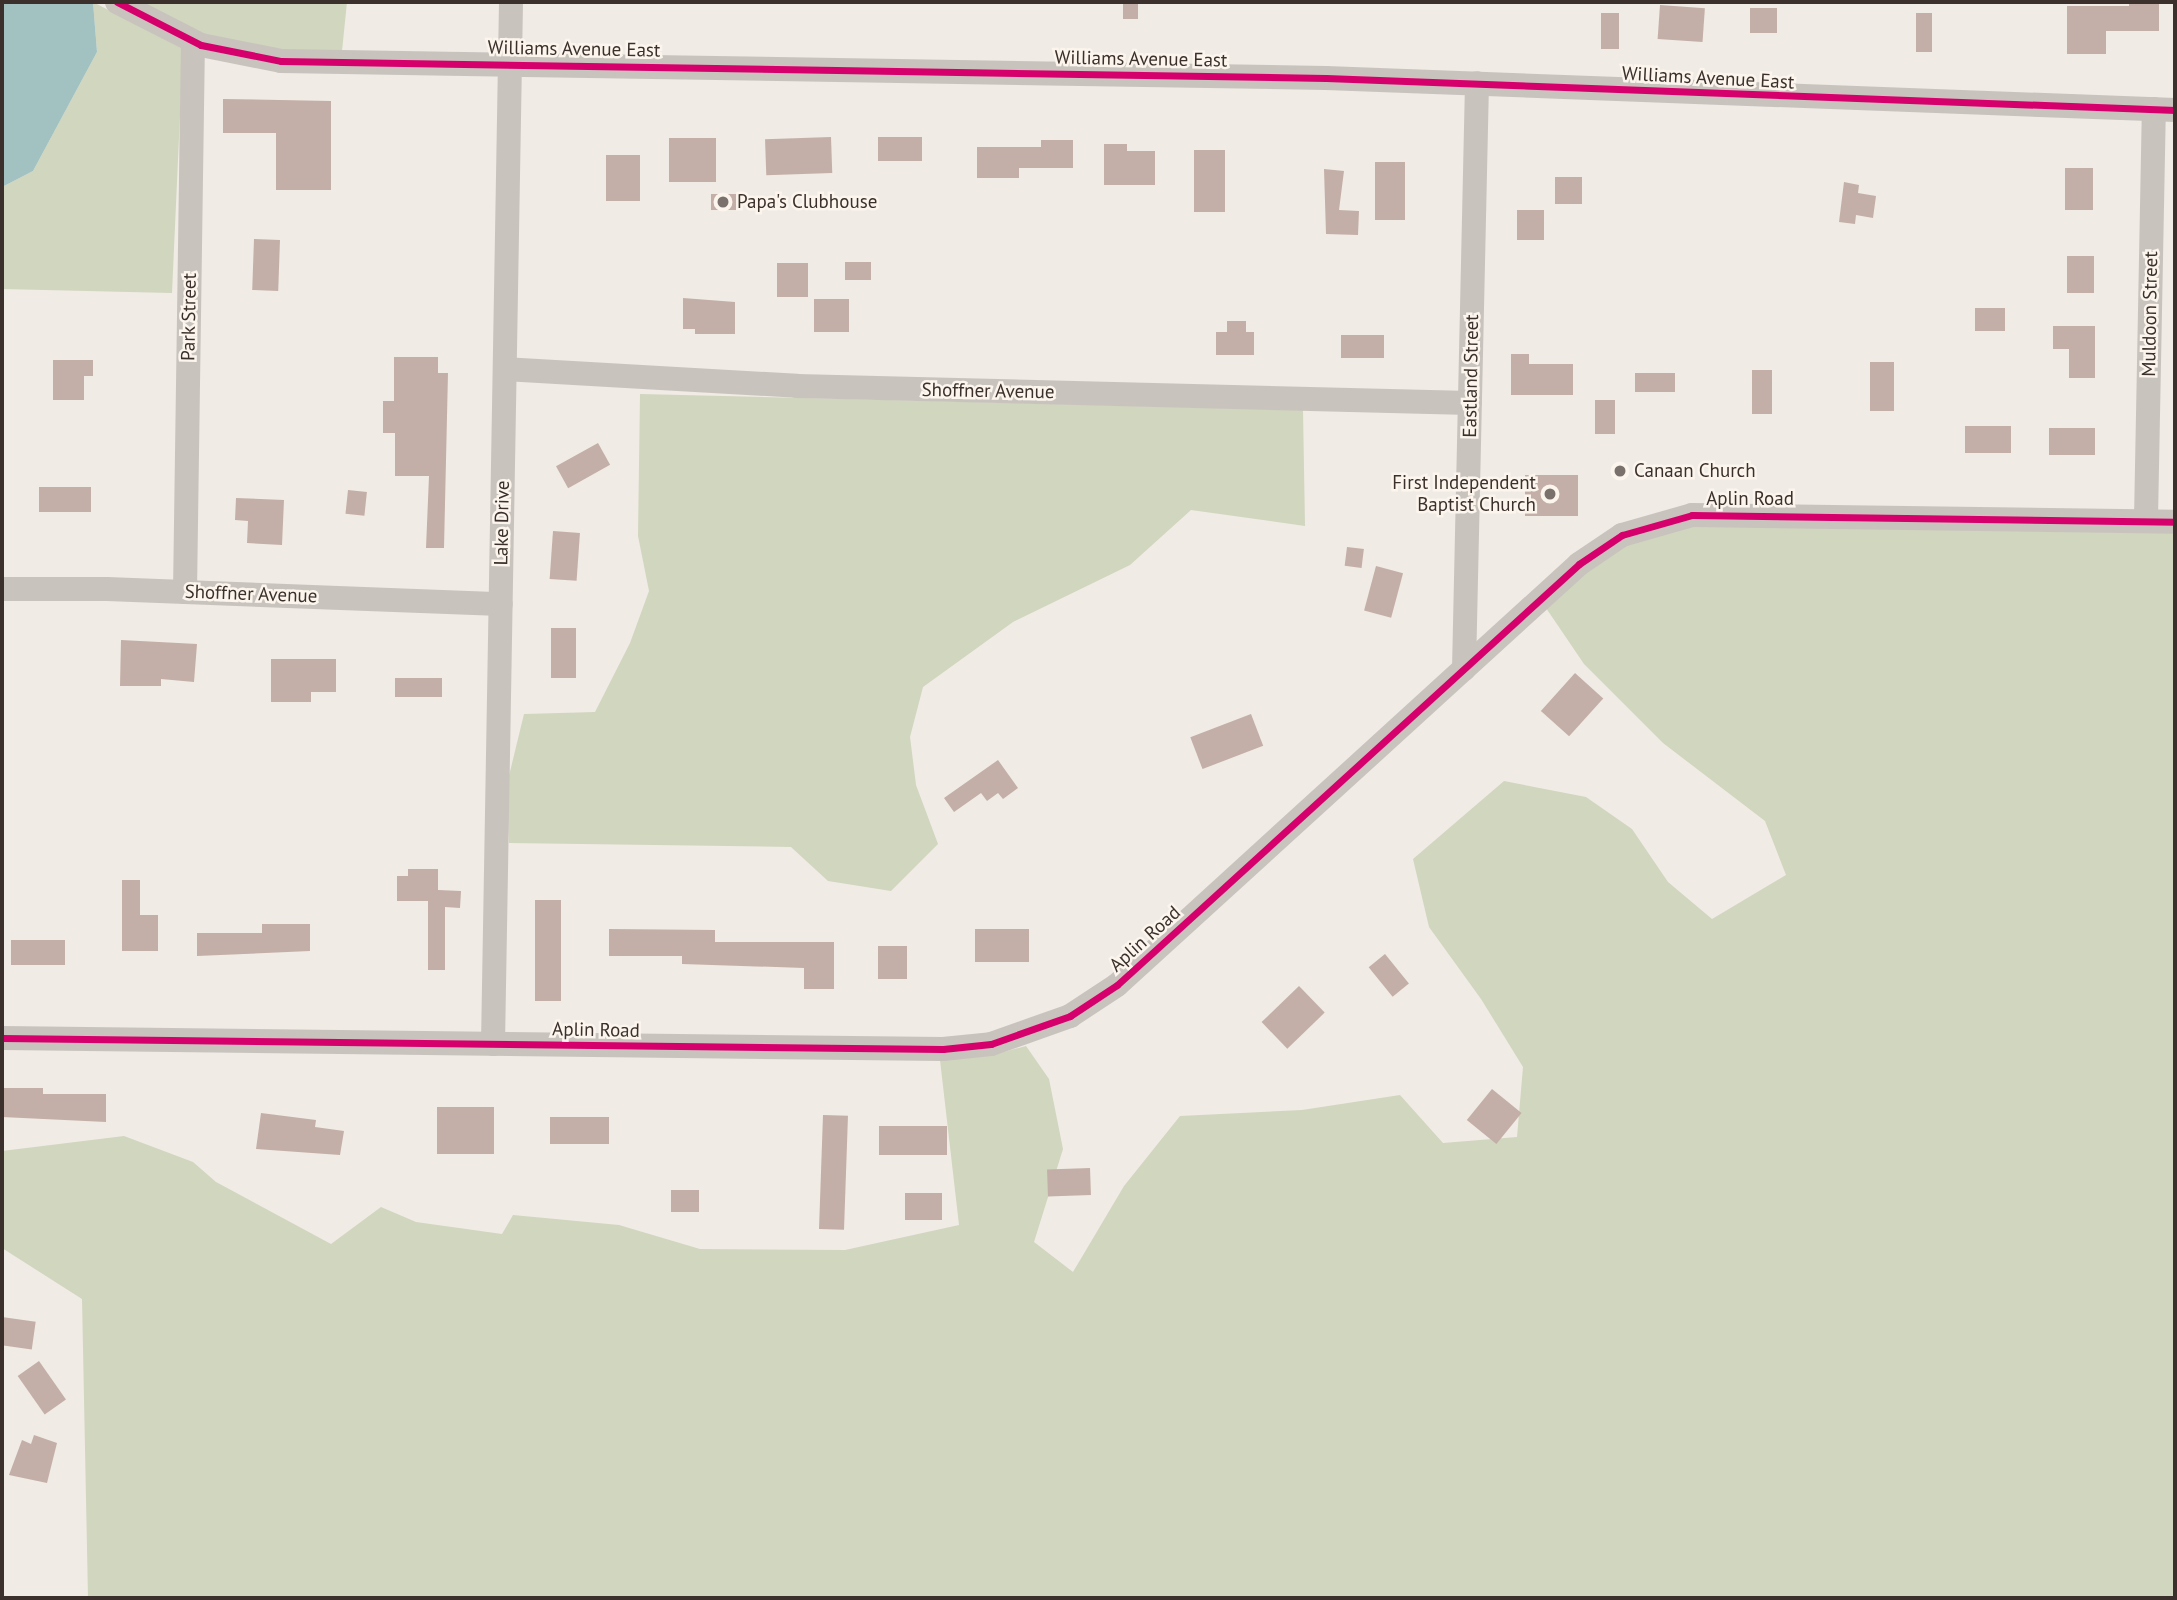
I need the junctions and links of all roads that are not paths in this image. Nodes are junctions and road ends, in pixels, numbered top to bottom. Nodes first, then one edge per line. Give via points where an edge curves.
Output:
1 (117, 2) edge
2 (511, 2) edge
3 (193, 42) junction
4 (509, 63) junction
5 (1477, 83) junction
6 (2165, 109) edge
7 (505, 369) junction
8 (1471, 404) junction
9 (2146, 519) junction
10 (2175, 522) edge
11 (2, 589) edge
12 (185, 592) junction
13 (500, 604) junction
14 (1464, 669) junction
15 (2, 1038) edge
16 (494, 1044) junction

1 - 3 street, Williams Avenue East
2 - 4 street, Lake Drive
3 - 4 street, Williams Avenue East via 281,61
3 - 12 street, Park Street
4 - 5 street, Williams Avenue East
4 - 7 street, Lake Drive
5 - 6 street, Williams Avenue East
5 - 8 street, Eastland Street
6 - 9 street, Muldoon Street
7 - 8 street, Shoffner Avenue via 797,386
7 - 13 street, Lake Drive
8 - 14 street, Eastland Street
9 - 10 street, Aplin Road
9 - 14 street, Aplin Road via 1766,514 1667,519 1622,535 1592,553
11 - 12 street, Shoffner Avenue
12 - 13 street, Shoffner Avenue
13 - 16 street, Lake Drive
14 - 16 street, Aplin Road via 1117,985 1085,1008 1031,1033 956,1049
15 - 16 street, Aplin Road

